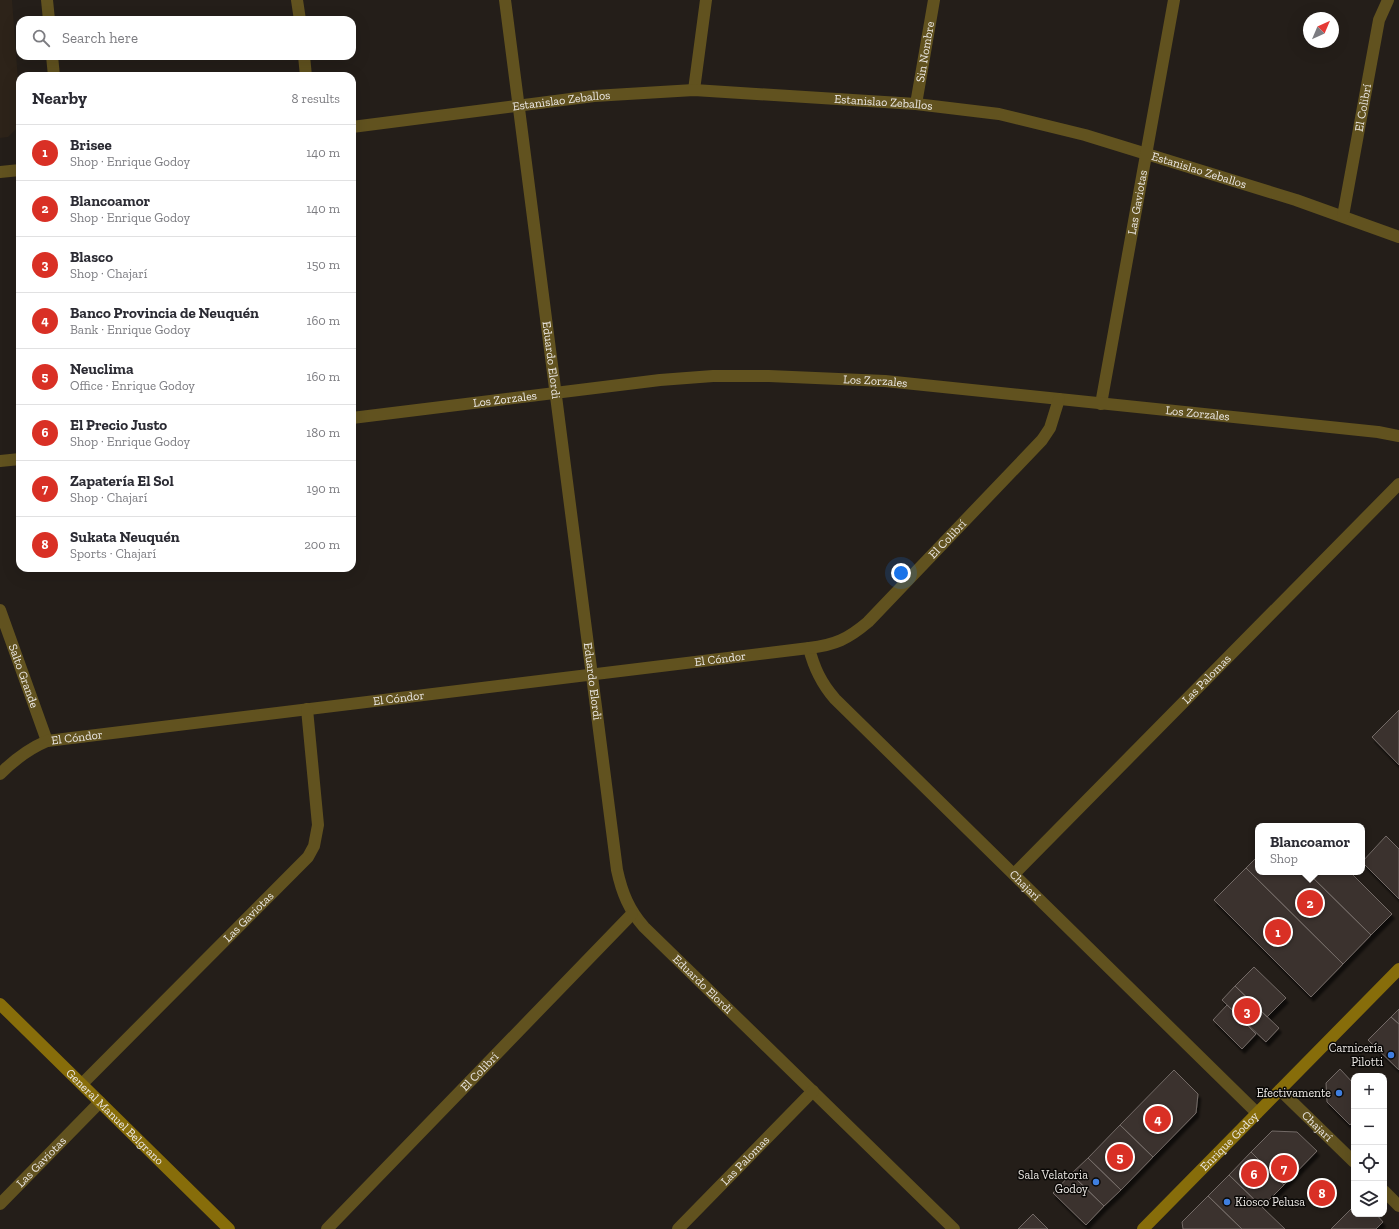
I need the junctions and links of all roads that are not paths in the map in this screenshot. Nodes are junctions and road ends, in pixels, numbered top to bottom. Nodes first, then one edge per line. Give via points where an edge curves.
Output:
1 (47, 0) edge
2 (297, 0) edge
3 (505, 0) edge
4 (706, 0) edge
5 (934, 0) edge
6 (1174, 0) edge
7 (1388, 0) edge
8 (49, 16) edge
9 (299, 16) edge
10 (52, 60) edge
11 (304, 60) edge
12 (54, 72) edge
13 (306, 72) edge
14 (694, 90) junction
15 (916, 104) junction
16 (519, 106) junction
17 (356, 126) edge
18 (1147, 154) junction
19 (16, 170) edge
20 (0, 172) edge
21 (1343, 216) junction
22 (1399, 237) edge
23 (556, 392) junction
24 (1059, 399) junction
25 (1101, 404) junction
26 (356, 417) edge
27 (1399, 436) edge
28 (16, 459) edge
29 (0, 461) edge
30 (1399, 484) edge
31 (0, 610) edge
32 (809, 648) junction
33 (592, 674) junction
34 (307, 709) junction
35 (47, 741) junction
36 (0, 774) edge
37 (1014, 874) junction
38 (632, 914) junction
39 (1399, 968) edge
40 (0, 1004) edge
41 (82, 1084) junction
42 (1280, 1090) junction
43 (813, 1091) junction
44 (100, 1102) junction
45 (1257, 1113) junction
46 (1351, 1159) edge
47 (1387, 1195) edge
48 (0, 1204) edge
49 (1399, 1206) edge
50 (229, 1229) edge
51 (327, 1229) edge
52 (678, 1229) edge
53 (954, 1229) edge
54 (1143, 1229) edge

1 - 8 street
2 - 9 street
3 - 16 street, Eduardo Elordi
4 - 14 street
5 - 15 street, Sin Nombre
6 - 18 street, Las Gaviotas
7 - 21 street, El Colibrí via 1379,20
10 - 12 street
11 - 13 street
14 - 15 street, Estanislao Zeballos
14 - 16 street, Estanislao Zeballos via 594,96
15 - 18 street, Estanislao Zeballos via 999,114
16 - 17 street, Estanislao Zeballos
16 - 23 street, Eduardo Elordi
18 - 21 street, Estanislao Zeballos
18 - 25 street, Las Gaviotas
19 - 20 street
21 - 22 street, Estanislao Zeballos
23 - 24 street, Los Zorzales via 713,376 769,376 825,377
23 - 26 street, Los Zorzales
23 - 33 street, Eduardo Elordi
24 - 25 street, Los Zorzales
24 - 32 street, El Colibrí via 1050,428 1042,440 868,622 843,640
25 - 27 street, Los Zorzales
28 - 29 street
30 - 37 street, Las Palomas
31 - 35 street, Salto Grande
32 - 33 street, El Cóndor
32 - 37 street, Chajarí via 820,681 835,699
33 - 34 street, El Cóndor
33 - 38 street, Eduardo Elordi via 617,870 625,900
34 - 35 street, El Cóndor
34 - 41 street, Las Gaviotas via 318,825 314,846 308,856
35 - 36 street, El Cóndor via 31,748
37 - 45 street, Chajarí
38 - 43 street, Eduardo Elordi
38 - 51 street, El Colibrí
39 - 42 main road, Enrique Godoy
40 - 41 main road, General Manuel Belgrano
41 - 44 main road, General Manuel Belgrano
42 - 45 main road, Enrique Godoy
42 - 46 street, Chajarí
43 - 52 street, Las Palomas
43 - 53 street, Eduardo Elordi
44 - 48 street, Las Gaviotas
44 - 50 main road, General Manuel Belgrano
45 - 54 main road, Enrique Godoy
47 - 49 street

